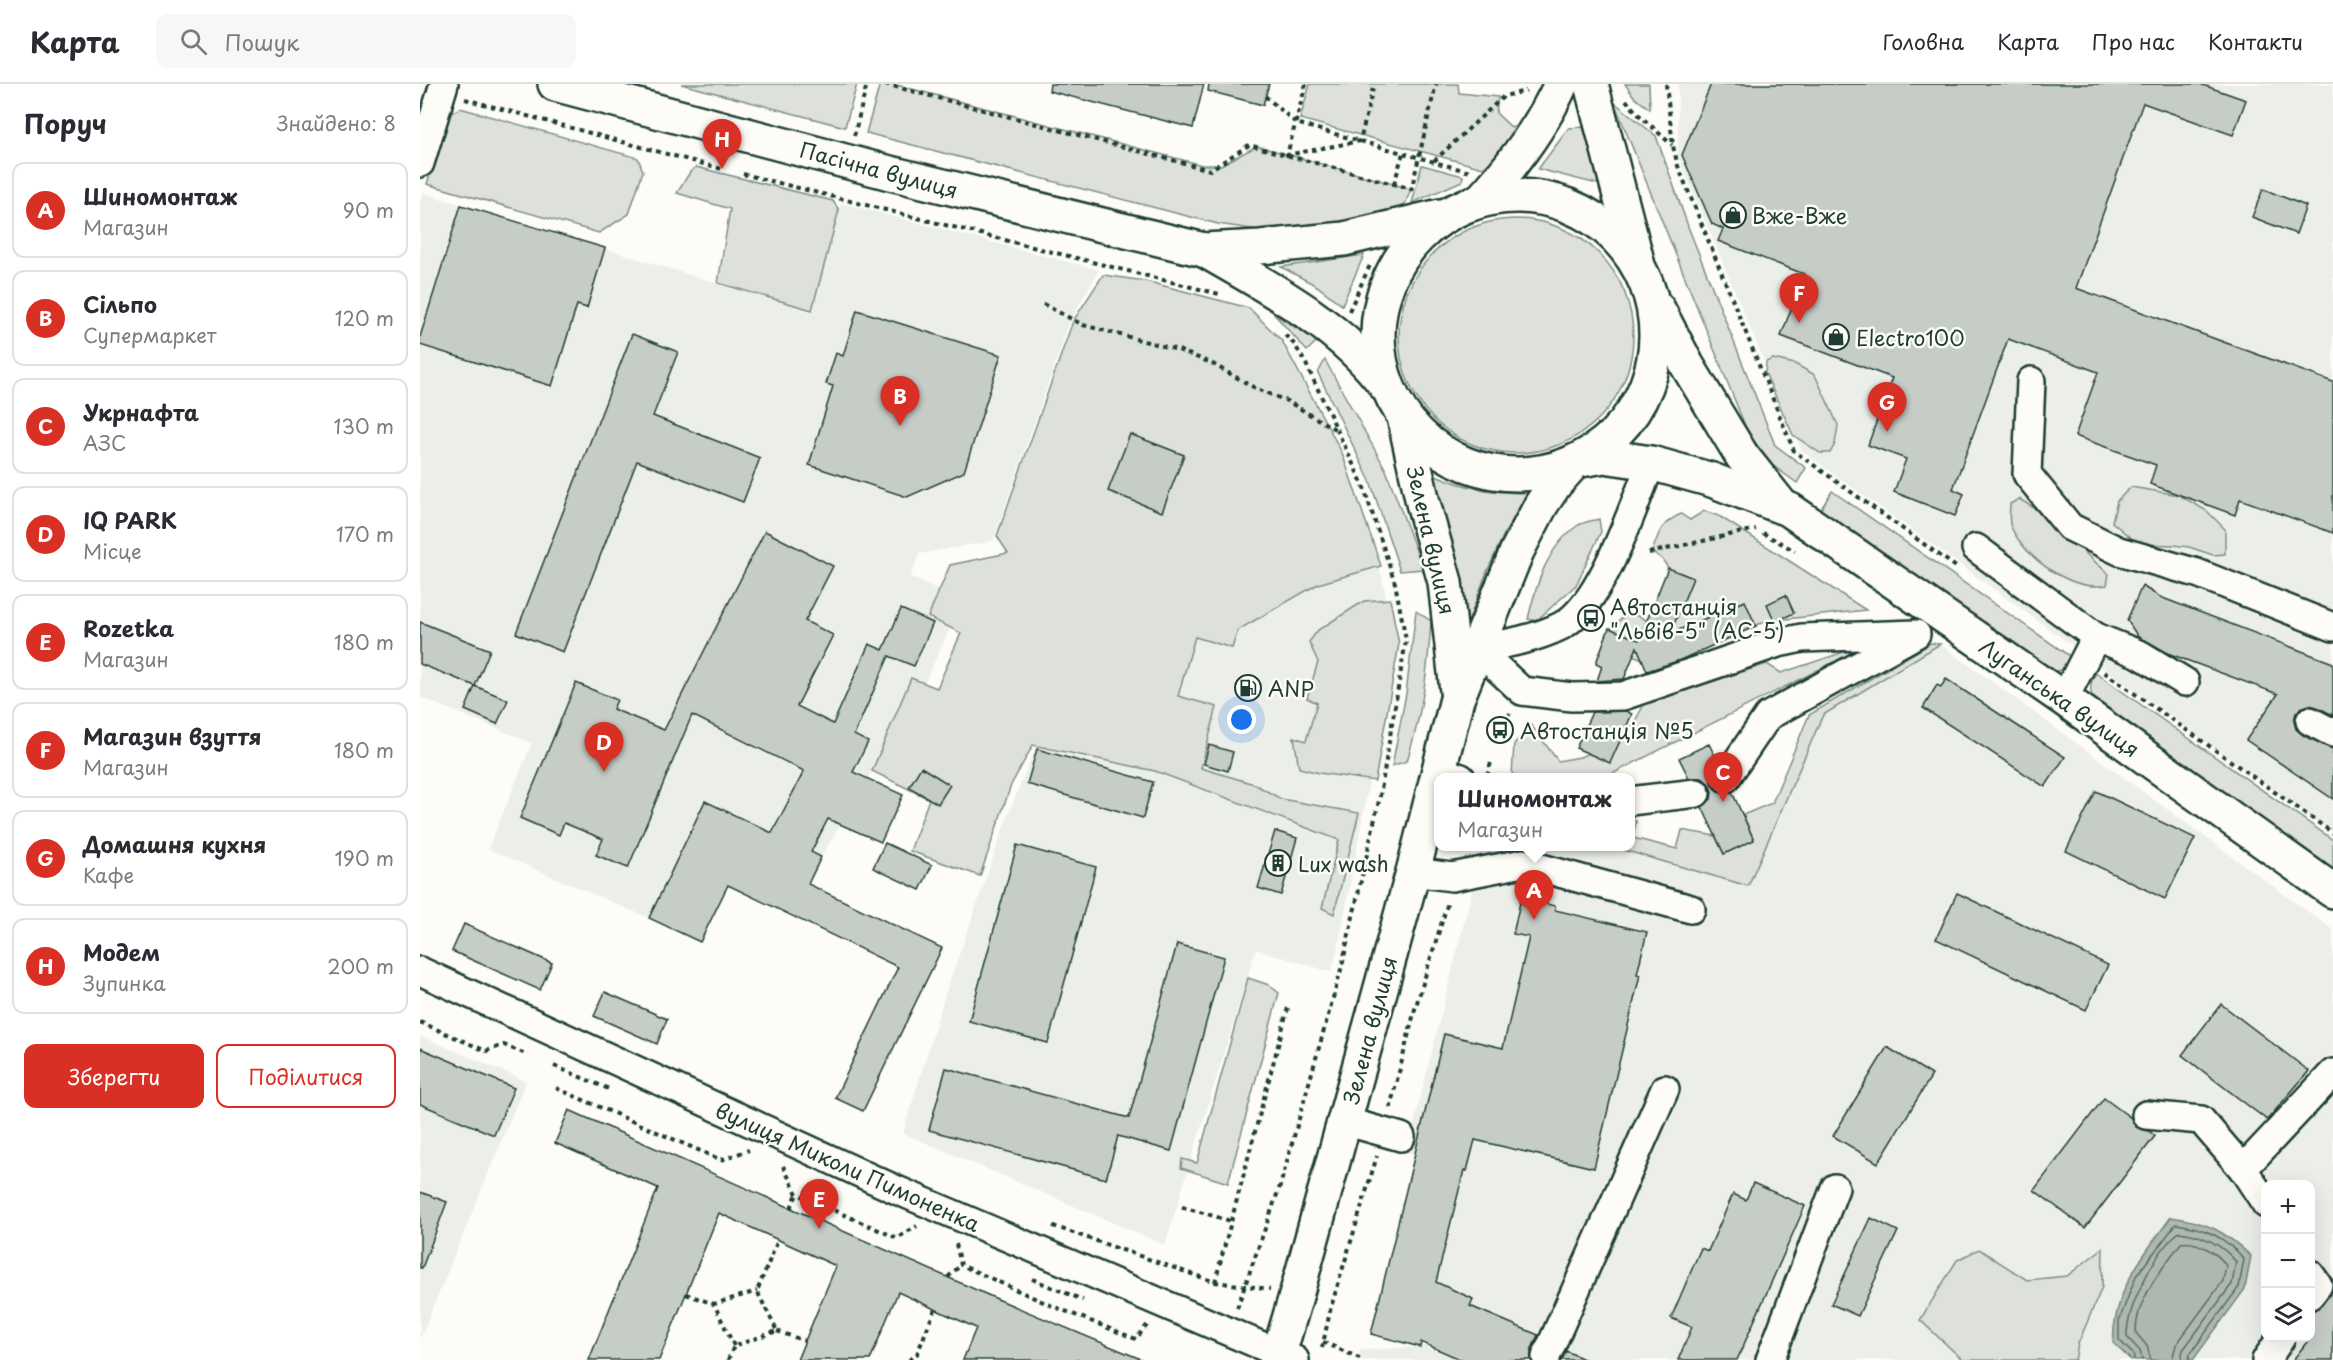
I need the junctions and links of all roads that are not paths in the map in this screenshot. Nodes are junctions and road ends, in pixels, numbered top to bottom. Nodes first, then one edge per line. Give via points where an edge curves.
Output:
1 (555, 84) edge
2 (1591, 84) edge
3 (1545, 87) edge
4 (442, 88) edge
5 (420, 163) edge
6 (1481, 200) junction
7 (1440, 216) junction
8 (1204, 250) junction
9 (1638, 266) junction
10 (1653, 299) junction
11 (2031, 381) dead end
12 (1396, 404) junction
13 (1576, 463) junction
14 (1651, 463) junction
15 (1784, 507) junction
16 (1976, 548) dead end
17 (1945, 617) junction
18 (2333, 627) edge
19 (1916, 634) junction
20 (2096, 636) junction
21 (1477, 649) junction
22 (2185, 682) dead end
23 (1457, 699) junction
24 (2064, 699) junction
25 (1450, 773) edge
26 (1725, 778) dead end
27 (1696, 793) dead end
28 (1635, 800) edge
29 (1434, 816) edge
30 (1413, 872) junction
31 (2333, 891) edge
32 (1691, 909) dead end
33 (420, 971) edge
34 (2333, 1073) edge
35 (1665, 1089) dead end
36 (2146, 1115) dead end
37 (1344, 1121) junction
38 (1393, 1135) road end
39 (2243, 1169) junction
40 (1834, 1188) dead end
41 (2261, 1198) edge
42 (2278, 1342) edge
43 (1546, 1357) dead end
44 (1283, 1358) edge
45 (1770, 1360) edge
46 (2266, 1360) edge

1 - 8 main road, Пасічна вулиця
2 - 9 main road
3 - 6 main road via 1550,109 1526,146
4 - 5 street
6 - 7 main road
6 - 9 main road via 1532,197 1573,210 1606,231
7 - 8 main road, Пасічна вулиця via 1344,239
7 - 12 main road, Зелена вулиця via 1406,249 1385,291 1378,337 1381,360
8 - 12 main road, Пасічна вулиця via 1319,322 1373,368
9 - 10 main road, Луганська вулиця
10 - 13 main road via 1657,335 1647,388 1624,427
10 - 15 main road, Луганська вулиця via 1742,456
11 - 18 street via 2027,474 2070,527 2119,551 2197,573
12 - 13 main road, Пасічна вулиця via 1435,447 1485,470 1532,474
12 - 23 main road, Зелена вулиця via 1445,582
13 - 14 main road, Луганська вулиця via 1604,456
13 - 21 main road, Зелена вулиця via 1541,505 1517,551
14 - 15 main road, Луганська вулиця via 1712,480
14 - 21 street via 1600,583 1583,609 1562,625 1528,639
15 - 17 main road, Луганська вулиця
16 - 20 street
17 - 19 street
17 - 24 main road, Луганська вулиця
19 - 21 street via 1778,642 1623,696 1572,697 1522,691
19 - 26 street via 1768,716
20 - 22 street via 2141,655
20 - 24 street
21 - 23 main road, Зелена вулиця
23 - 25 main road, Зелена вулиця
24 - 31 main road, Луганська вулиця
27 - 28 street
29 - 30 main road, Зелена вулиця
30 - 32 street via 1456,876 1523,863
30 - 37 main road, Зелена вулиця
33 - 44 street, вулиця Миколи Пимоненка via 899,1191
34 - 39 street
35 - 43 street
36 - 39 street via 2201,1120
37 - 38 street
37 - 44 main road, Зелена вулиця
39 - 41 street
40 - 45 street
42 - 46 street

